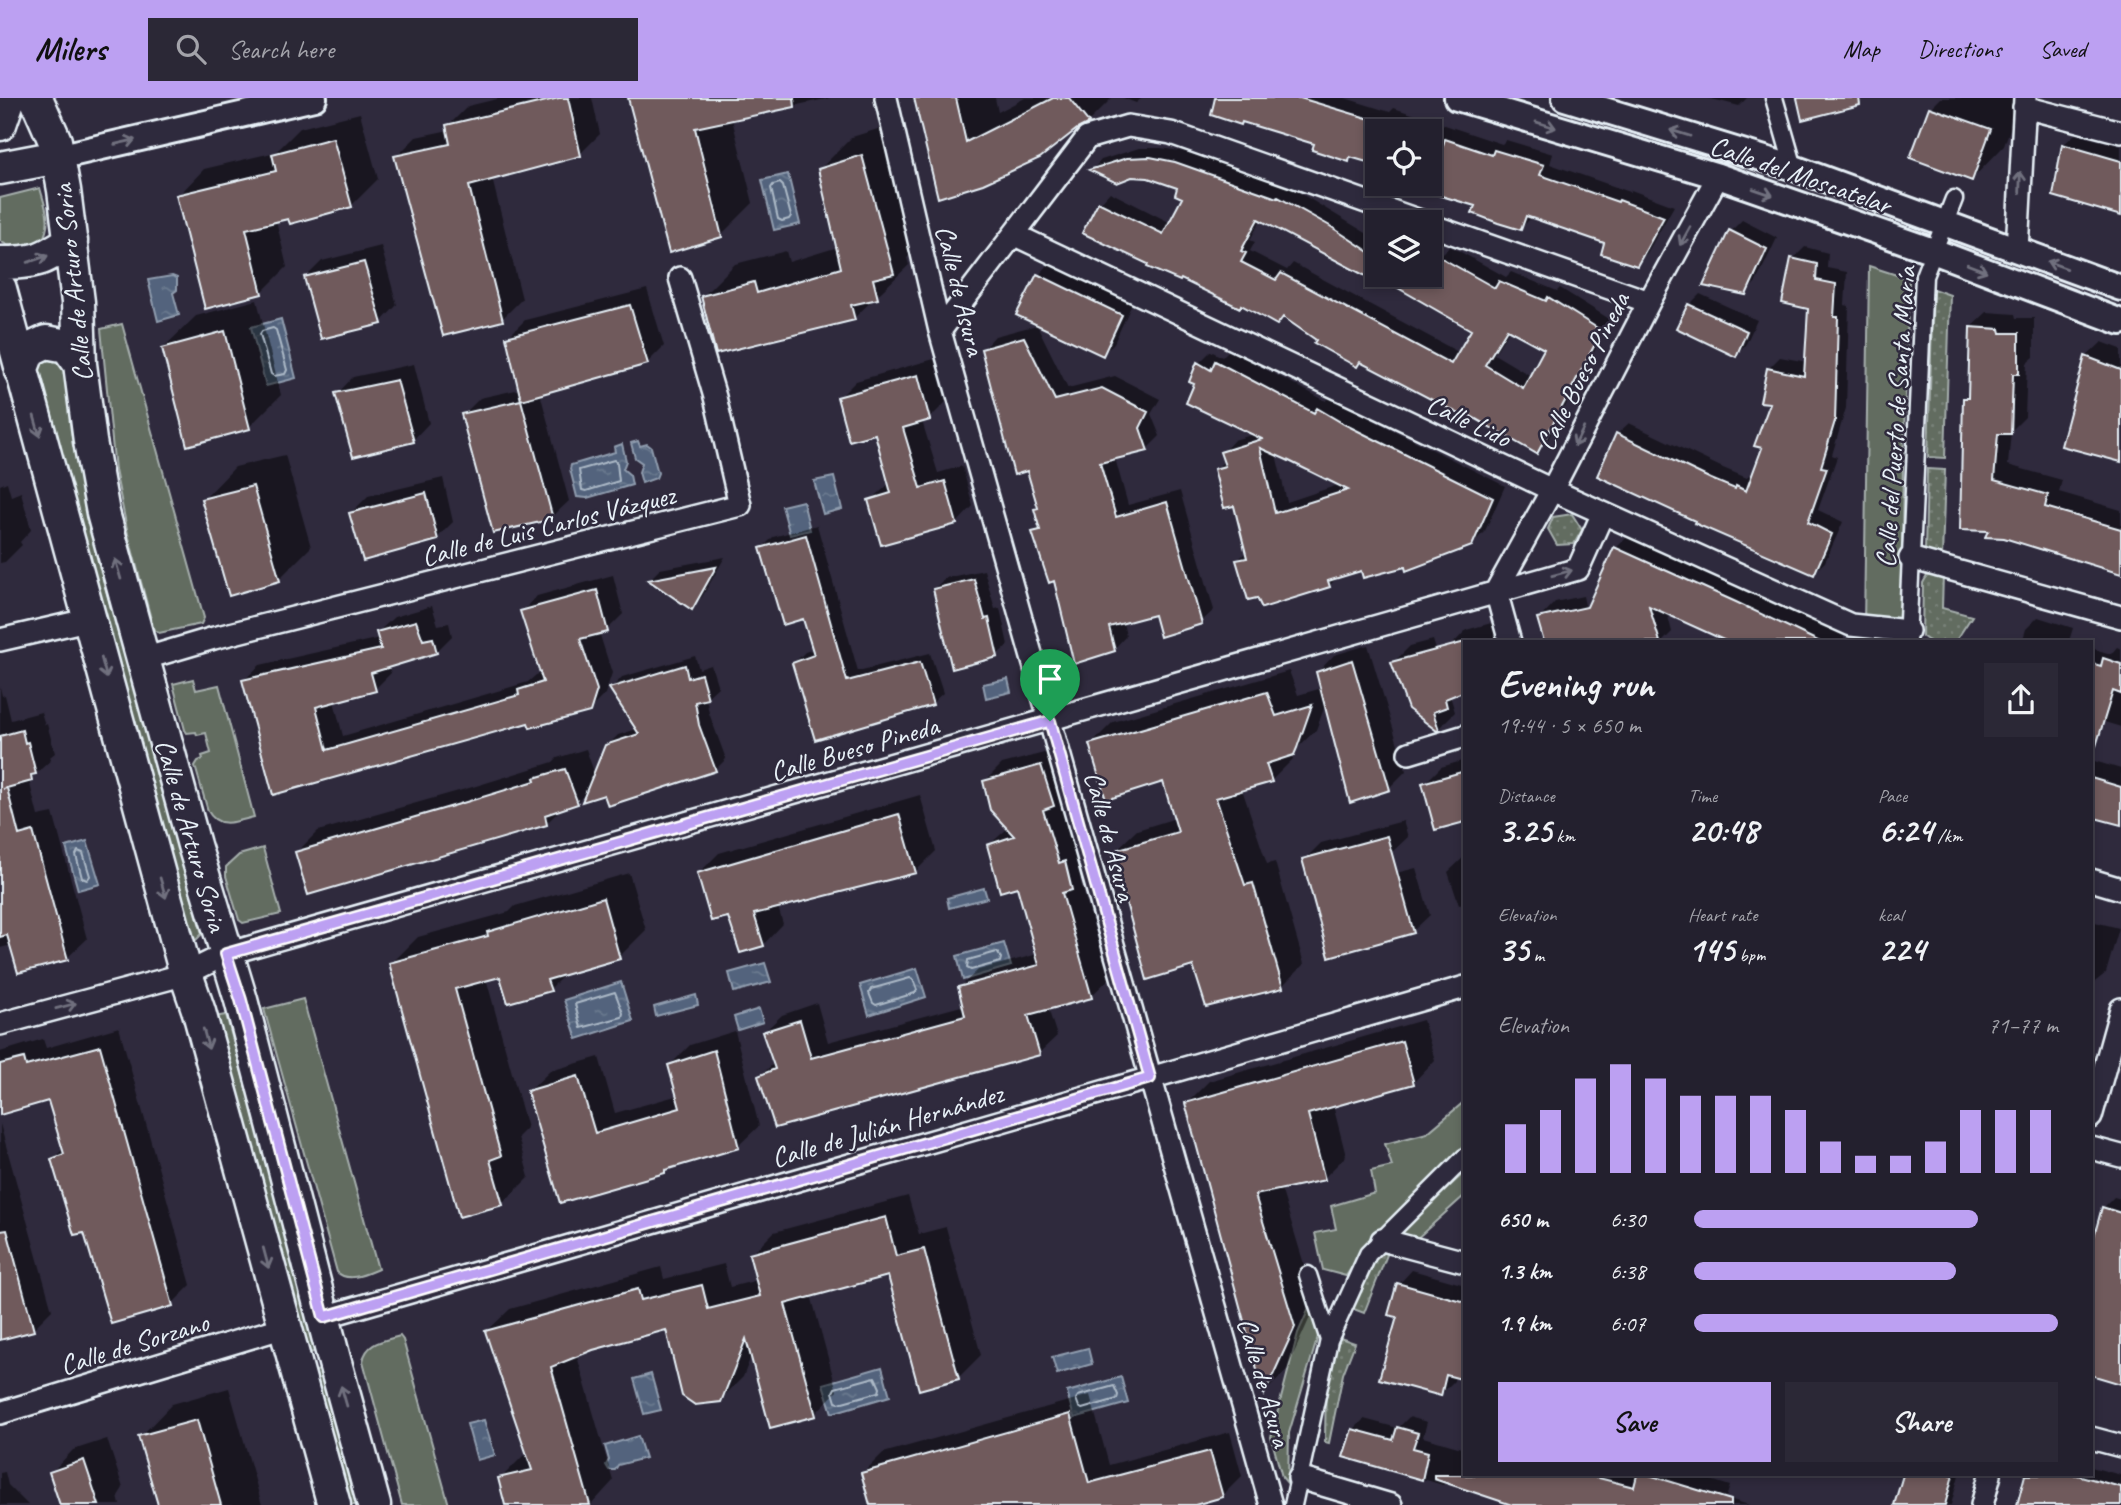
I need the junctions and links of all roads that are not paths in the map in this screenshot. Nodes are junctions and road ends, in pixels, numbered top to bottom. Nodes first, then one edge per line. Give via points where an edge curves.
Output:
1 (9, 98) edge
2 (36, 98) edge
3 (314, 98) edge
4 (886, 98) edge
5 (1457, 98) edge
6 (1565, 98) edge
7 (1774, 98) edge
8 (2024, 103) edge
9 (0, 124) edge
10 (2121, 132) edge
11 (58, 157) junction
12 (0, 168) edge
13 (1794, 168) junction
14 (1718, 176) junction
15 (1954, 199) dead end
16 (1389, 210) edge
17 (1944, 222) junction
18 (1442, 229) edge
19 (1015, 235) junction
20 (71, 241) junction
21 (2017, 250) junction
22 (1933, 251) junction
23 (0, 263) edge
24 (680, 278) dead end
25 (2121, 288) edge
26 (0, 289) edge
27 (1649, 302) junction
28 (2121, 321) edge
29 (940, 331) junction
30 (80, 364) junction
31 (21, 371) junction
32 (1552, 490) junction
33 (1603, 513) junction
34 (1910, 558) junction
35 (1496, 591) junction
36 (2121, 617) edge
37 (91, 619) junction
38 (1907, 636) edge
39 (0, 640) edge
40 (1509, 640) edge
41 (143, 659) junction
42 (1050, 721) junction
43 (1463, 737) edge
44 (1409, 752) dead end
45 (2093, 881) edge
46 (2121, 889) edge
47 (226, 954) junction
48 (186, 974) junction
49 (1463, 988) edge
50 (2121, 1009) edge
51 (0, 1024) edge
52 (1150, 1078) junction
53 (2093, 1109) edge
54 (2093, 1149) edge
55 (2121, 1156) edge
56 (1463, 1159) edge
57 (1382, 1240) junction
58 (1463, 1261) edge
59 (1308, 1275) dead end
60 (324, 1317) junction
61 (285, 1327) junction
62 (1329, 1340) junction
63 (0, 1413) edge
64 (2093, 1439) edge
65 (2121, 1446) edge
66 (1990, 1476) edge
67 (1299, 1478) junction
68 (334, 1505) edge
69 (374, 1505) edge
70 (1271, 1505) edge
71 (1293, 1505) edge
72 (1391, 1505) edge
73 (1982, 1505) edge

1 - 9 main road
2 - 11 main road, Calle de Arturo Soria
11 -> 3 street
4 - 29 street, Calle de Asura
5 -> 14 street, Calle del Moscatelar
13 -> 6 street, Calle del Moscatelar
7 - 13 street
8 - 10 street
21 -> 8 street
11 - 12 main road, Calle de Arturo Soria
11 - 20 main road, Calle de Arturo Soria
13 - 17 street, Calle del Moscatelar
14 -> 22 street, Calle del Moscatelar
14 -> 27 street, Calle Bueso Pineda
15 - 17 street, Calle del Puerto de Santa María
16 - 19 street via 1171,133 1128,126 1087,138
17 - 21 street, Calle del Moscatelar
17 - 22 street, Calle del Puerto de Santa María
18 - 27 street
19 - 29 street
19 - 32 street, Calle Lido
23 -> 20 main road via 46,258
20 - 30 main road, Calle de Arturo Soria
25 -> 21 street, Calle del Moscatelar
22 -> 28 street, Calle del Moscatelar
22 - 34 street, Calle del Puerto de Santa María via 1924,276
24 - 41 street, Calle de Luis Carlos Vázquez via 740,505
26 - 31 main road, Calle de Arturo Soria
27 -> 32 street, Calle Bueso Pineda
29 - 42 street, Calle de Asura
30 - 31 main road via 67,346 46,342 29,350
41 -> 30 main road, Calle de Arturo Soria via 103,513
31 -> 37 main road, Calle de Arturo Soria
32 - 33 street, Calle Lido
32 - 35 street, Calle Bueso Pineda
35 -> 33 street, Calle Bueso Pineda via 1578,569
33 - 38 street, Calle Lido via 1851,625
34 - 36 street
34 - 38 street, Calle del Puerto de Santa María
35 - 40 street
35 - 42 street, Calle Bueso Pineda
37 - 39 street
37 -> 48 main road, Calle de Arturo Soria
41 - 47 main road, Calle de Arturo Soria
42 - 47 street, Calle Bueso Pineda
42 - 52 street, Calle de Asura
43 - 44 street
45 - 46 street
47 - 48 street, Calle Bueso Pineda
47 - 60 main road, Calle de Arturo Soria
51 -> 48 street, Calle Bueso Pineda
48 -> 61 main road, Calle de Arturo Soria
49 - 52 street, Calle de Julián Hernández
50 - 53 street
52 - 60 street, Calle de Julián Hernández
52 - 70 street, Calle de Asura
54 - 55 street
56 - 57 street
57 - 58 street
57 - 62 street via 1368,1254
59 - 62 street
69 -> 60 main road, Calle de Arturo Soria
61 - 63 street, Calle de Sorzano
61 - 68 main road, Calle de Arturo Soria
62 - 67 street
64 - 65 street
66 - 73 street
67 - 71 street
67 - 72 street

